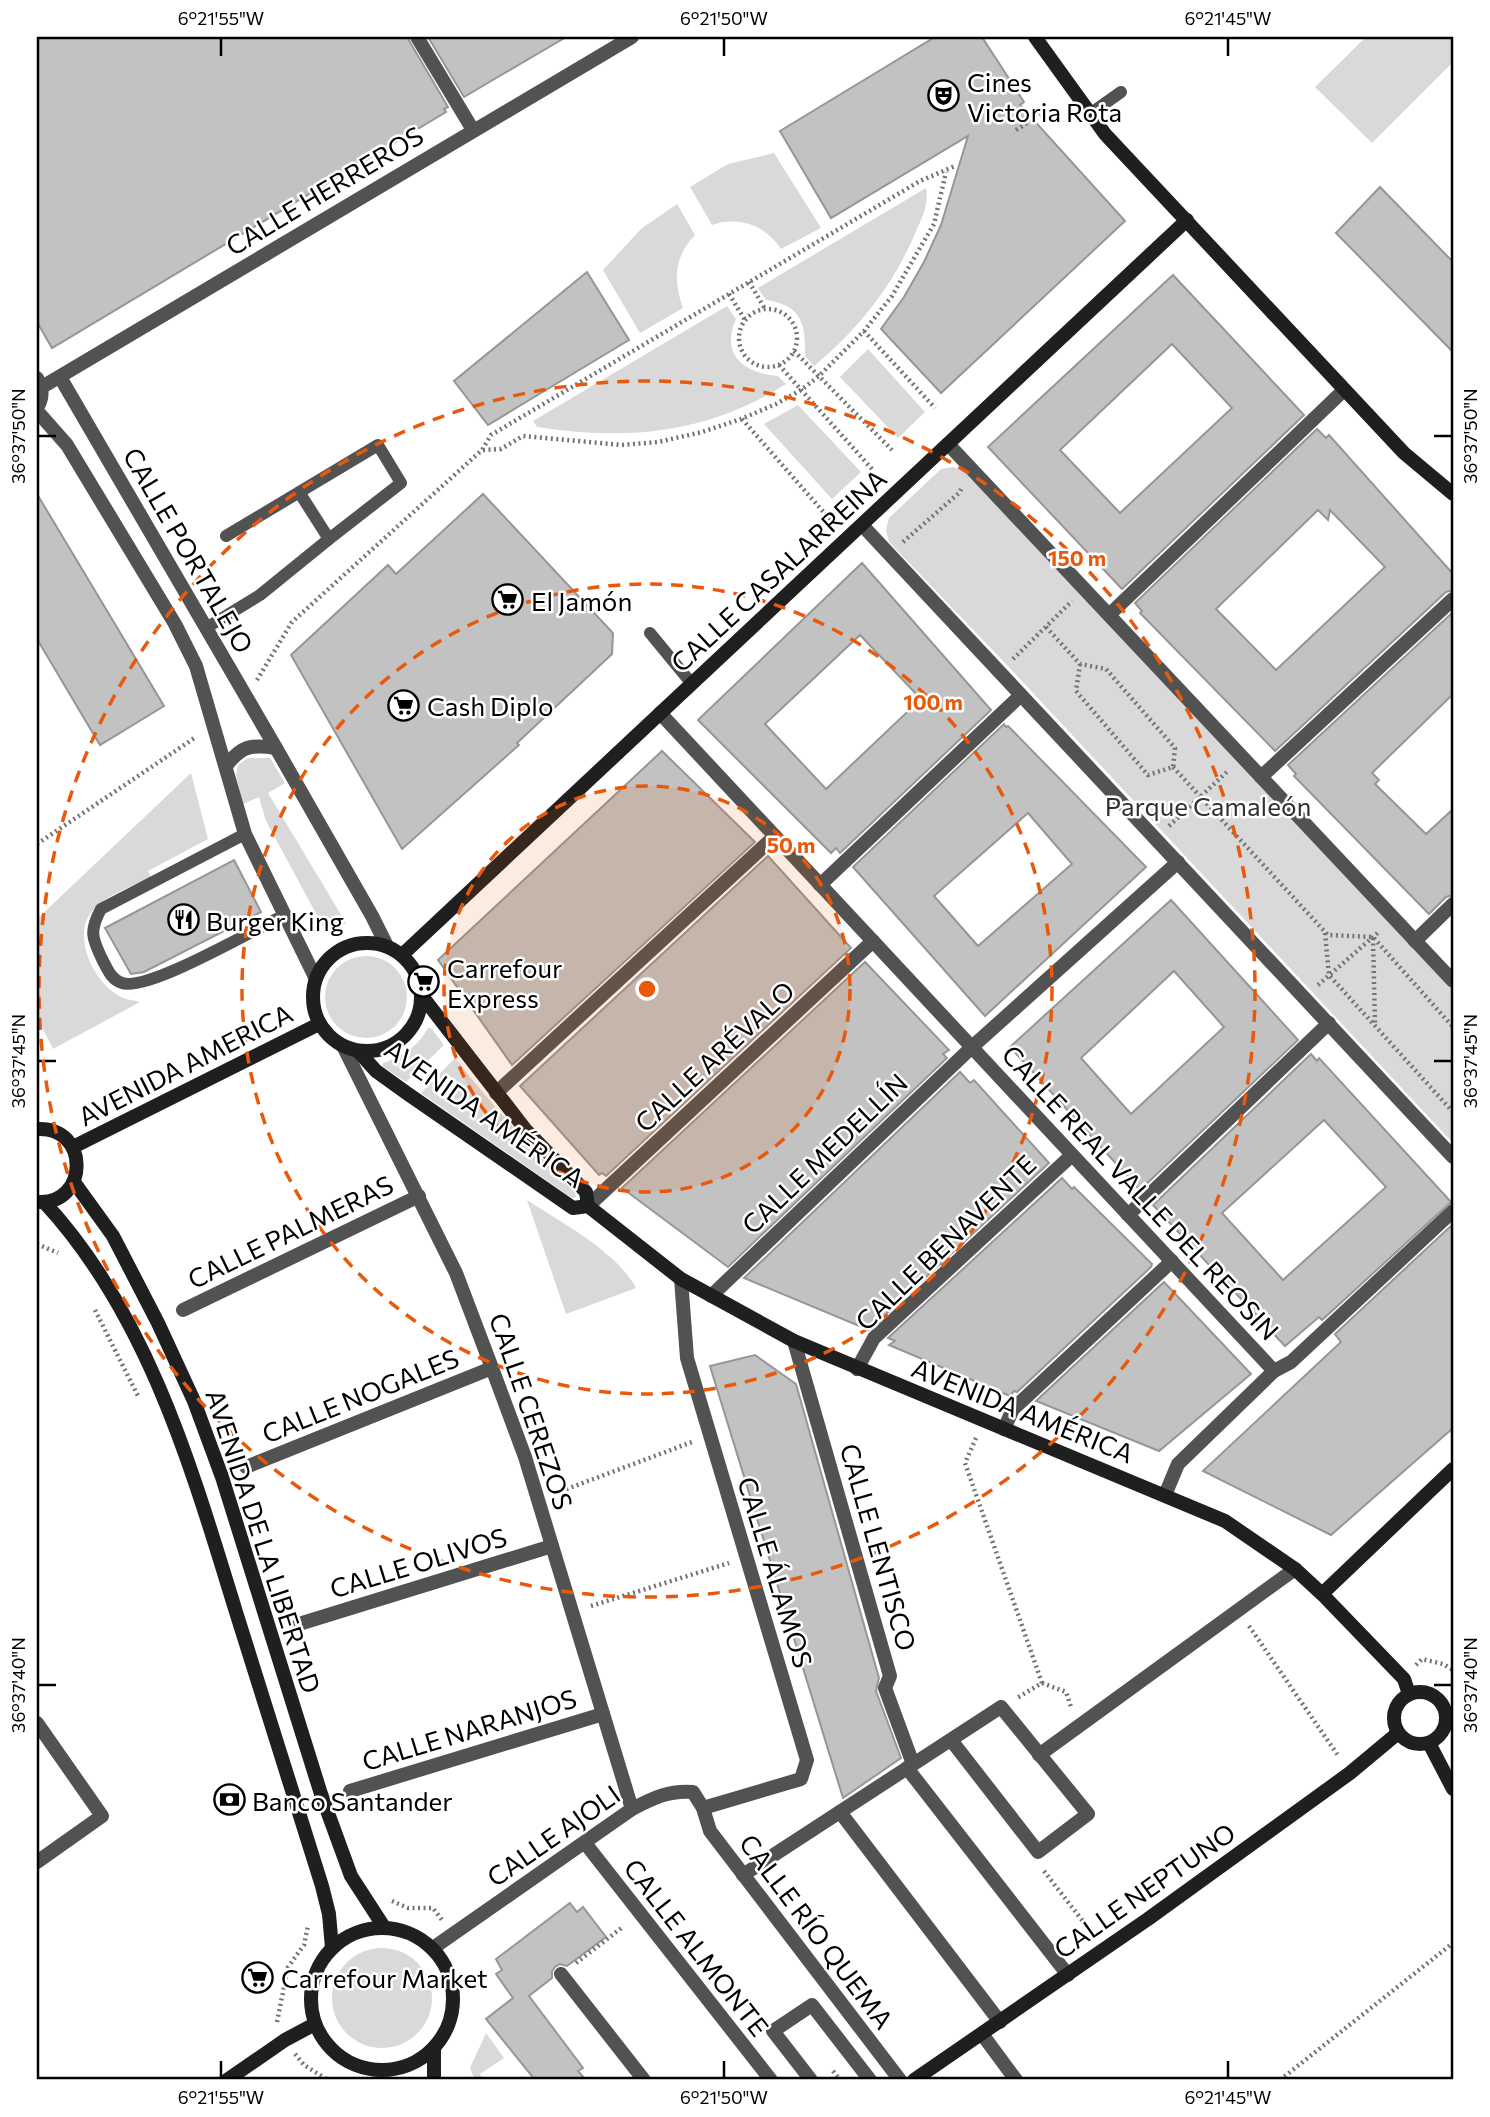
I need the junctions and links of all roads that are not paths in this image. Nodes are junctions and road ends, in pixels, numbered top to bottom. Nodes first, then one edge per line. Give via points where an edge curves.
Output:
1 (417, 37) edge
2 (632, 37) edge
3 (1035, 37) edge
4 (1121, 92) dead end
5 (1090, 114) junction
6 (473, 130) junction
7 (1187, 220) junction
8 (60, 377) junction
9 (39, 383) edge
10 (1344, 390) junction
11 (37, 410) edge
12 (948, 444) junction
13 (299, 492) junction
14 (1453, 494) edge
15 (862, 525) junction
16 (226, 536) dead end
17 (329, 538) junction
18 (1453, 599) edge
19 (1109, 615) junction
20 (206, 628) junction
21 (650, 633) dead end
22 (692, 684) junction
23 (1021, 695) junction
24 (660, 713) junction
25 (276, 748) junction
26 (226, 766) junction
27 (1261, 777) junction
28 (245, 834) junction
29 (775, 836) junction
30 (1178, 862) junction
31 (820, 885) junction
32 (1453, 904) edge
33 (285, 915) junction
34 (873, 941) junction
35 (1415, 941) junction
36 (387, 946) junction
37 (402, 955) junction
38 (315, 977) junction
39 (1453, 981) edge
40 (422, 996) junction
41 (1329, 1023) junction
42 (319, 1024) junction
43 (972, 1047) junction
44 (351, 1049) junction
45 (496, 1094) junction
46 (38, 1125) edge
47 (73, 1147) junction
48 (1072, 1155) junction
49 (1453, 1157) edge
50 (74, 1182) junction
51 (419, 1196) junction
52 (40, 1202) edge
53 (588, 1206) junction
54 (1453, 1211) edge
55 (1128, 1215) junction
56 (1172, 1261) junction
57 (681, 1279) junction
58 (711, 1296) junction
59 (183, 1310) dead end
60 (794, 1341) junction
61 (492, 1368) junction
62 (857, 1369) junction
63 (1273, 1371) junction
64 (1004, 1429) junction
65 (246, 1467) dead end
66 (1453, 1469) edge
67 (1165, 1495) junction
68 (552, 1546) junction
69 (1295, 1569) junction
70 (1322, 1594) junction
71 (299, 1624) dead end
72 (1409, 1694) junction
73 (603, 1714) junction
74 (37, 1723) edge
75 (1450, 1726) edge
76 (1398, 1732) junction
77 (951, 1740) junction
78 (1429, 1743) junction
79 (1039, 1755) junction
80 (910, 1766) junction
81 (1453, 1789) edge
82 (350, 1791) dead end
83 (703, 1808) junction
84 (632, 1809) junction
85 (840, 1812) junction
86 (585, 1843) junction
87 (37, 1862) edge
88 (743, 1875) junction
89 (384, 1927) junction
90 (332, 1948) junction
91 (433, 1948) junction
92 (561, 1974) road end
93 (1068, 1975) junction
94 (1000, 2022) junction
95 (315, 2024) junction
96 (982, 2034) junction
97 (434, 2048) junction
98 (397, 2075) edge
99 (227, 2080) edge
100 (434, 2080) edge
101 (644, 2080) edge
102 (771, 2080) edge
103 (811, 2080) edge
104 (870, 2080) edge
105 (900, 2080) edge
106 (914, 2080) edge
107 (1016, 2080) edge

1 - 6 street
2 - 6 street, CALLE HERREROS
3 - 5 street
4 - 5 lane
5 - 7 street
6 - 8 street, CALLE HERREROS
7 - 10 street
7 - 12 street, CALLE CASALARREINA
8 - 9 street, CALLE HERREROS
8 - 20 street, CALLE PORTALEJO
9 - 11 street via 42,396
10 - 14 street via 1404,453
10 - 19 street
11 - 26 street, CALLE PORTALEJO via 67,445 175,624 196,666
12 - 15 street, CALLE CASALARREINA
12 - 19 street
13 - 16 lane
13 - 17 lane
13 - 17 lane via 378,444 401,483
15 - 22 street, CALLE CASALARREINA
15 - 23 street
17 - 20 lane via 260,595
18 - 27 street
19 - 27 street
20 - 25 street, CALLE PORTALEJO
21 - 22 lane
22 - 24 street, CALLE CASALARREINA
23 - 30 street
23 - 31 street
24 - 29 street, CALLE REAL VALLE DEL REOSIN
24 - 37 street, CALLE CASALARREINA
25 - 26 street via 244,748
25 - 36 street, CALLE PORTALEJO
26 - 28 street, CALLE PORTALEJO
27 - 35 street
28 - 33 street, CALLE PORTALEJO
28 - 33 lane via 101,909 93,924 93,941 110,975 122,984 145,982
29 - 31 street, CALLE REAL VALLE DEL REOSIN
29 - 45 street
30 - 41 street
30 - 43 street, CALLE MEDELLÍN
31 - 34 street, CALLE REAL VALLE DEL REOSIN
32 - 35 street
33 - 38 street, CALLE PORTALEJO
34 - 43 street, CALLE REAL VALLE DEL REOSIN
34 - 53 street, CALLE ARÉVALO
35 - 39 street
36 - 37 street
36 - 38 street via 353,944 324,962
37 - 40 street via 419,981
38 - 42 street via 313,1009
40 - 44 street via 413,1027 402,1038 374,1051
40 - 45 street, AVENIDA AMÉRICA
41 - 49 street
41 - 55 street
42 - 44 street via 329,1037
42 - 47 street, AVENIDA AMERICA
43 - 48 street, CALLE REAL VALLE DEL REOSIN
43 - 58 street, CALLE MEDELLÍN
44 - 51 street, CALLE CEREZOS
44 - 53 street, AVENIDA AMÉRICA via 573,1208
45 - 53 street, AVENIDA AMÉRICA via 586,1192
46 - 47 street via 59,1133
47 - 50 street via 77,1158
48 - 55 street, CALLE REAL VALLE DEL REOSIN
48 - 62 street, CALLE BENAVENTE via 874,1338
50 - 52 street via 56,1199
50 - 89 street, AVENIDA DE LA LIBERTAD via 113,1236 194,1401 321,1794 351,1876
51 - 59 street, CALLE PALMERAS
51 - 61 street, CALLE CEREZOS via 456,1273
52 - 90 street, AVENIDA DE LA LIBERTAD via 86,1250 132,1331 170,1413 196,1481 318,1874
53 - 57 street, AVENIDA AMÉRICA
54 - 63 street via 1291,1362
55 - 56 street, CALLE REAL VALLE DEL REOSIN
56 - 63 street, CALLE REAL VALLE DEL REOSIN
56 - 64 street via 1013,1409
57 - 58 street, AVENIDA AMÉRICA
57 - 83 street, CALLE ÁLAMOS via 687,1358 807,1760 800,1779
58 - 60 street, AVENIDA AMÉRICA
60 - 62 street, AVENIDA AMÉRICA
60 - 80 street, CALLE LENTISCO via 890,1676 885,1688
61 - 65 street, CALLE NOGALES
61 - 68 street, CALLE CEREZOS
62 - 64 street, AVENIDA AMÉRICA
63 - 67 street via 1178,1464
64 - 67 street, AVENIDA AMÉRICA
66 - 70 street
67 - 69 street, AVENIDA AMÉRICA via 1225,1521
68 - 71 street, CALLE OLIVOS
68 - 73 street, CALLE CEREZOS
69 - 70 street, AVENIDA AMÉRICA
69 - 79 street
70 - 72 street, AVENIDA AMÉRICA via 1404,1679
72 - 75 street via 1426,1692 1440,1700
72 - 76 street via 1396,1706
73 - 82 street, CALLE NARANJOS
73 - 84 street, CALLE CEREZOS
74 - 87 street via 102,1816
75 - 78 street
76 - 78 street via 1412,1743
76 - 93 street, CALLE NEPTUNO via 1350,1773
77 - 79 street via 1001,1707
77 - 79 street via 1038,1852 1088,1814
77 - 80 street
78 - 81 street
80 - 85 street
80 - 93 street, CALLE LENTISCO
83 - 84 street, CALLE AJOLI via 692,1792 676,1791
83 - 88 street, CALLE RÍO QUEMA via 710,1830
84 - 86 street, CALLE AJOLI
85 - 88 street
85 - 94 street
86 - 91 street, CALLE AJOLI
86 - 102 street, CALLE ALMONTE
88 - 105 street, CALLE RÍO QUEMA
89 - 90 street via 347,1936
89 - 91 street via 419,1937
90 - 95 street via 312,1983 310,2004
91 - 97 street via 453,1987 447,2030
92 - 101 street
93 - 94 street, CALLE NEPTUNO
94 - 96 street, CALLE NEPTUNO
95 - 98 street via 338,2055 355,2065
95 - 99 street
96 - 106 street, CALLE NEPTUNO
96 - 107 street
97 - 98 street
97 - 100 street
103 - 104 street via 773,2031 812,2005

